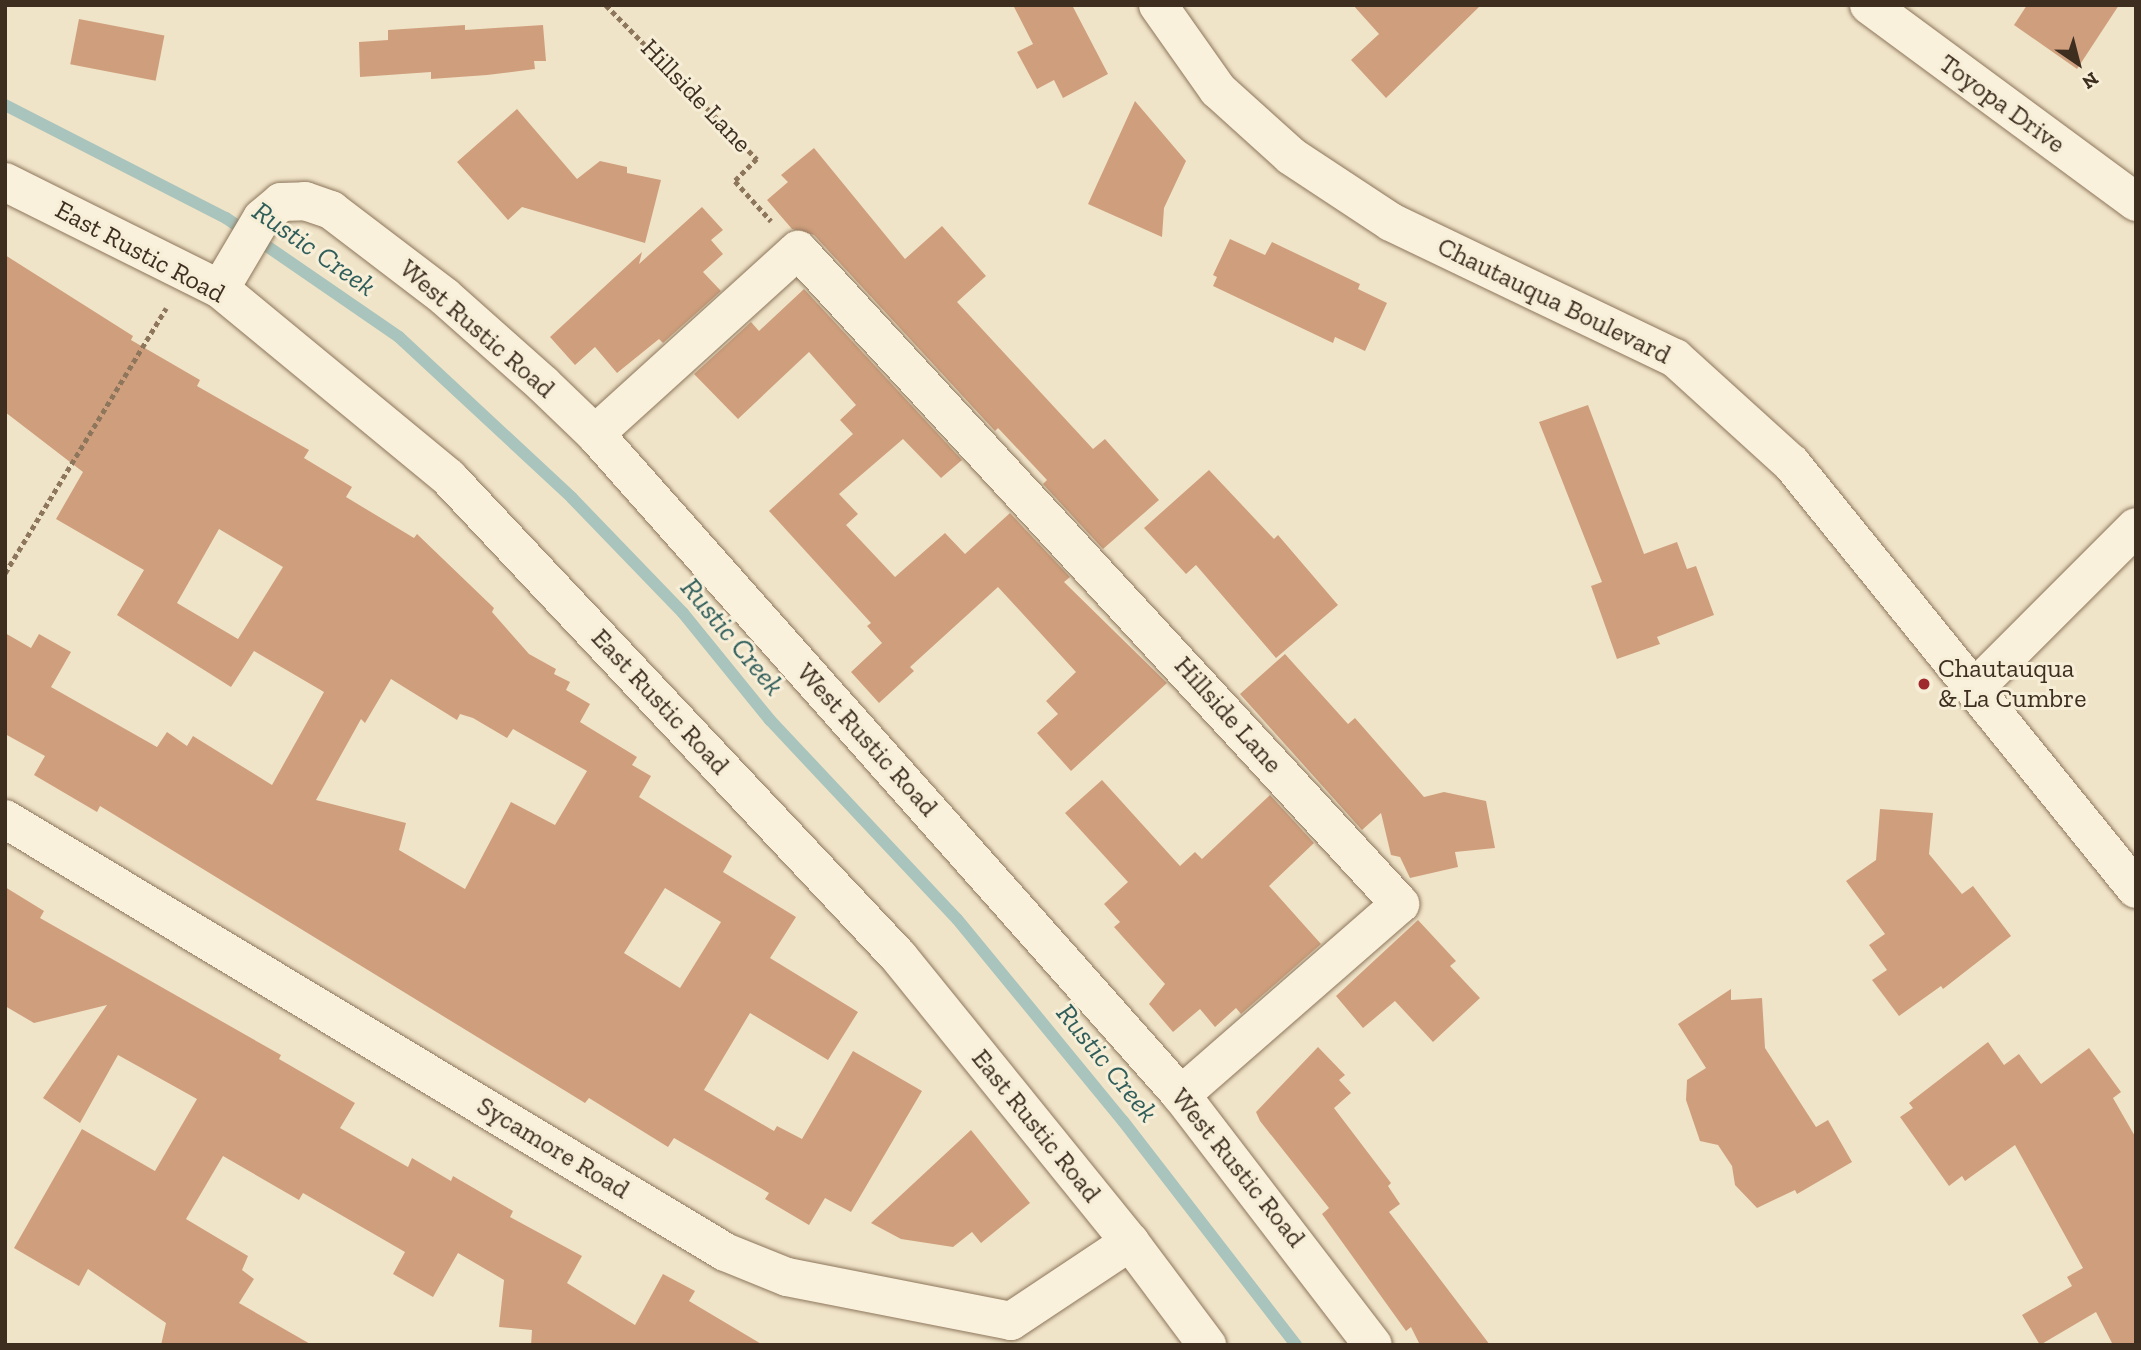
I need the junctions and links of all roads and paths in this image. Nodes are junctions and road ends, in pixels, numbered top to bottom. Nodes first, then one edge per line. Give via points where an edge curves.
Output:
1 (606, 5) edge
2 (1158, 5) edge
3 (1869, 5) edge
4 (5, 182) edge
5 (2136, 202) edge
6 (798, 250) junction
7 (215, 275) junction
8 (594, 434) junction
9 (2136, 527) edge
10 (5, 573) edge
11 (1976, 687) junction
12 (5, 819) edge
13 (2136, 889) edge
14 (1181, 1095) junction
15 (1130, 1242) junction
16 (1207, 1345) edge
17 (1373, 1345) edge

1 - 6 path, Hillside Lane via 757,159 735,181
2 - 11 street, Chautauqua Boulevard via 1218,90 1291,156 1391,222 1675,358 1791,463
3 - 5 street, Toyopa Drive
4 - 7 street, East Rustic Road
6 - 8 street
6 - 14 street, Hillside Lane via 1400,904
7 - 8 street, West Rustic Road via 281,202 305,201 331,210 445,297
7 - 10 path
7 - 15 street, East Rustic Road via 449,478 899,957
8 - 14 street, West Rustic Road
9 - 11 street
11 - 13 street, Chautauqua Boulevard
12 - 15 street, Sycamore Road via 725,1252 787,1277 1011,1321
14 - 17 street, West Rustic Road
15 - 16 street, East Rustic Road

